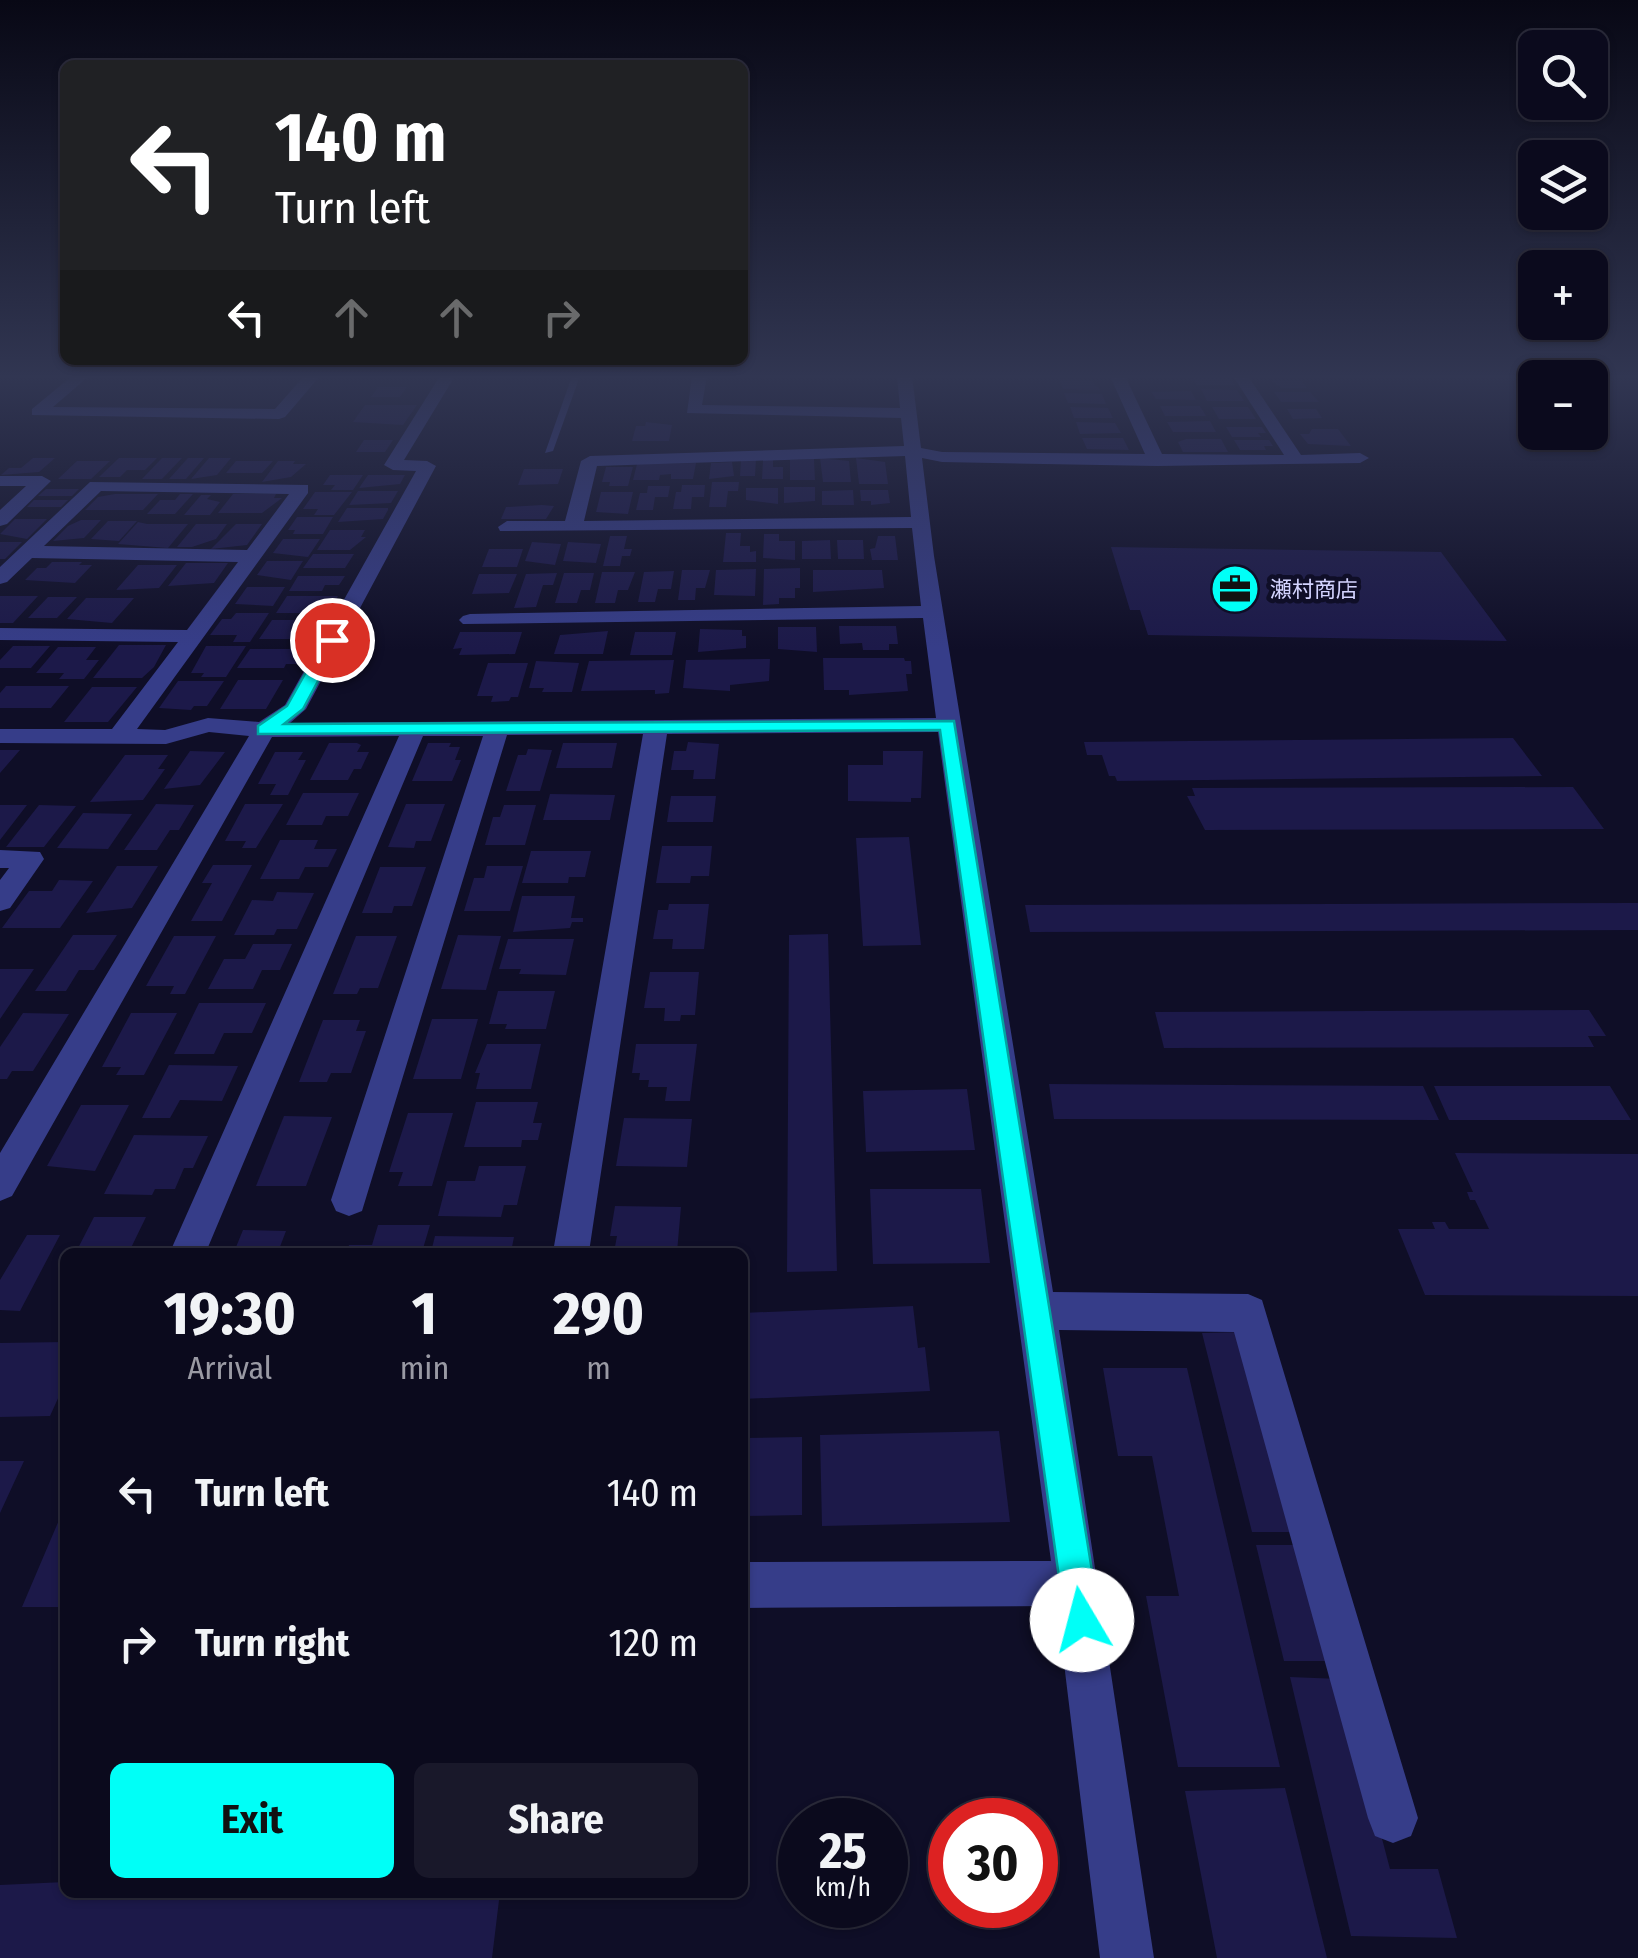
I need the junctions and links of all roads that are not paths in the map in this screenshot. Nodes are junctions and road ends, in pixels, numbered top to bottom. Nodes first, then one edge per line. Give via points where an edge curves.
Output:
1 (427, 467) edge
2 (588, 467) edge
3 (914, 467) edge
4 (0, 481) edge
5 (0, 520) edge
6 (921, 522) junction
7 (573, 526) junction
8 (506, 528) dead end
9 (27, 552) junction
10 (254, 556) junction
11 (0, 578) edge
12 (932, 612) junction
13 (470, 620) dead end
14 (0, 634) edge
15 (193, 636) junction
16 (948, 724) junction
17 (498, 726) junction
18 (656, 726) junction
19 (415, 728) junction
20 (264, 730) junction
21 (0, 736) edge
22 (119, 737) junction
23 (0, 859) edge
24 (0, 901) edge
25 (0, 1185) edge
26 (349, 1200) dead end
27 (190, 1248) edge
28 (572, 1248) edge
29 (1035, 1310) junction
30 (1078, 1583) junction
31 (748, 1585) edge
32 (1393, 1818) dead end
33 (1127, 1958) edge

1 - 20 street via 294,709
2 - 7 street
3 - 6 street
4 - 5 street via 42,481
6 - 7 street
6 - 12 street
7 - 8 street
9 - 10 street
9 - 10 street via 96,486 302,489
9 - 11 street
10 - 15 street
12 - 13 street
12 - 16 street
14 - 15 street
15 - 22 street
16 - 18 street
16 - 29 street
17 - 18 street
17 - 19 street
17 - 26 street
18 - 28 street
19 - 20 street
19 - 27 street
20 - 22 street via 208,724 166,737
20 - 25 street
21 - 22 street
23 - 24 street via 30,860
29 - 30 street
29 - 32 street via 1248,1314
30 - 31 street
30 - 33 street

